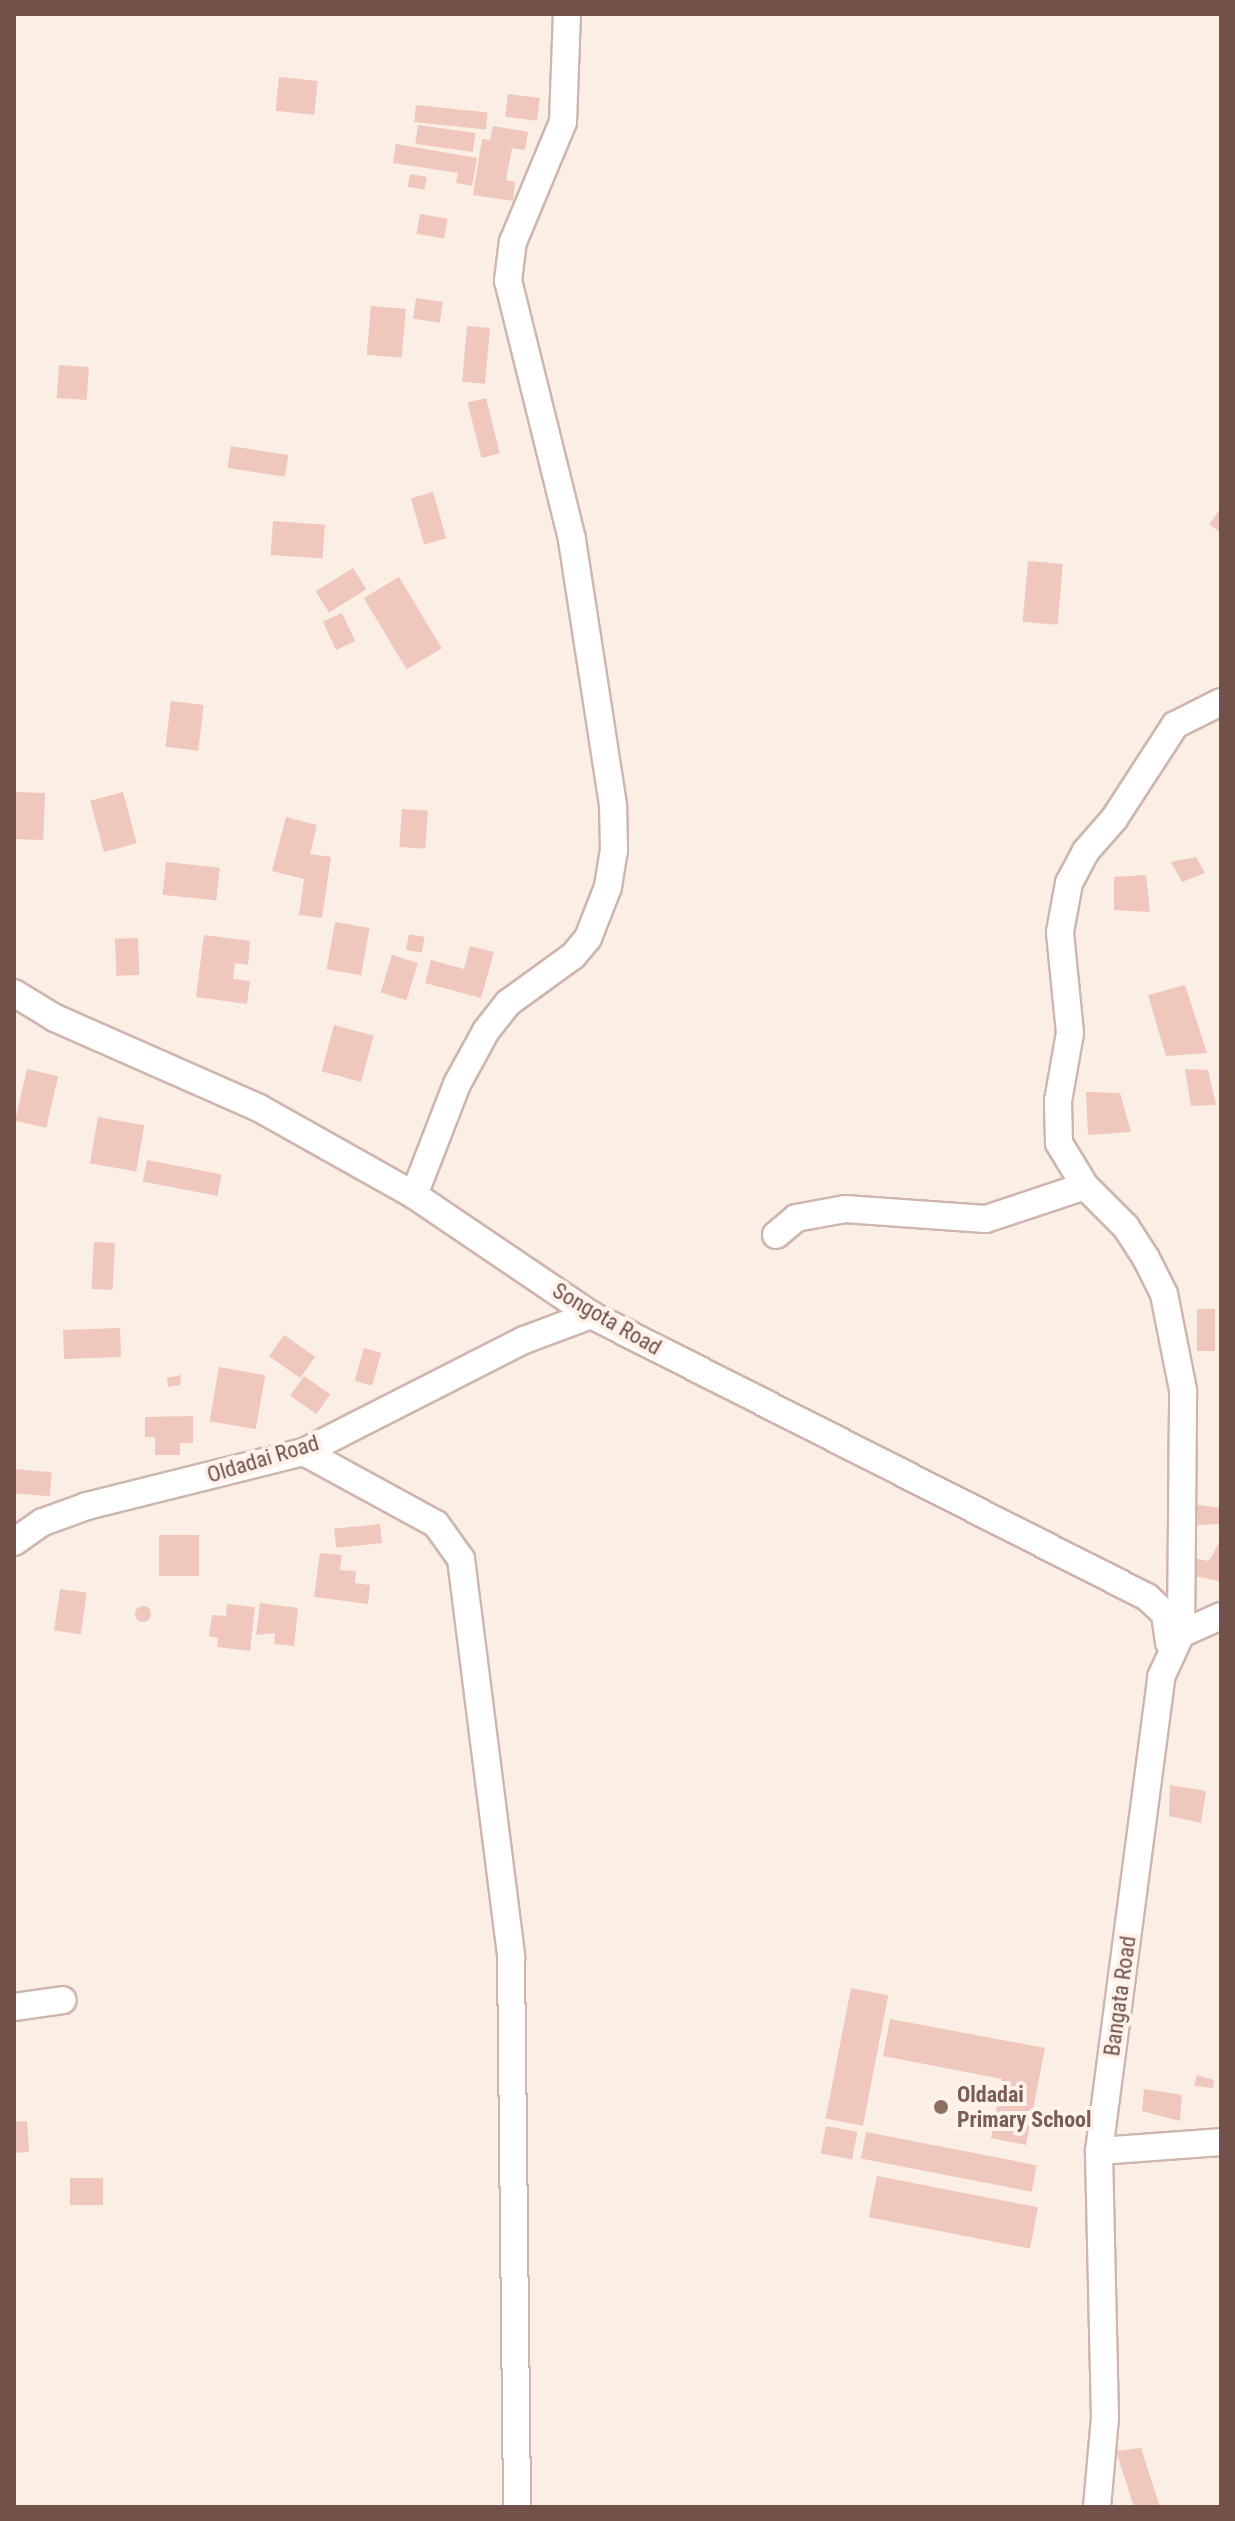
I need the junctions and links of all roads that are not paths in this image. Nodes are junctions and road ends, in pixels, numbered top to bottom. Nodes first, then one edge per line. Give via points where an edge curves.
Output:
1 (567, 14) edge
2 (1221, 702) edge
3 (14, 993) edge
4 (1085, 1186) junction
5 (414, 1195) junction
6 (776, 1235) dead end
7 (591, 1315) junction
8 (304, 1452) junction
9 (14, 1542) edge
10 (1221, 1616) edge
11 (1181, 1634) junction
12 (1170, 1658) junction
13 (63, 2000) dead end
14 (14, 2007) edge
15 (1221, 2142) edge
16 (1099, 2151) junction
17 (517, 2507) edge
18 (1097, 2507) edge

1 - 5 street via 563,122 513,242 508,281 572,539 613,805 614,851 608,887 588,938 573,956 508,1003 486,1031 457,1084
2 - 4 street via 1175,725 1114,819 1086,851 1066,896 1060,932 1070,1059 1056,1124 1059,1143
3 - 5 street, Songota Road via 55,1018 259,1108
4 - 6 street via 986,1219 845,1209 796,1218
4 - 11 street via 1126,1227 1146,1258 1164,1294 1177,1348 1183,1390
5 - 7 street, Songota Road
7 - 8 street, Oldadai Road via 524,1340
7 - 12 street, Songota Road via 1147,1597 1165,1614
8 - 9 street, Oldadai Road via 87,1506 43,1522
8 - 17 street via 436,1524 461,1559 511,1957
10 - 11 street
11 - 12 street, Bangata Road
12 - 16 street, Bangata Road via 1161,1677
13 - 14 street
15 - 16 street
16 - 18 street, Bangata Road via 1105,2418

